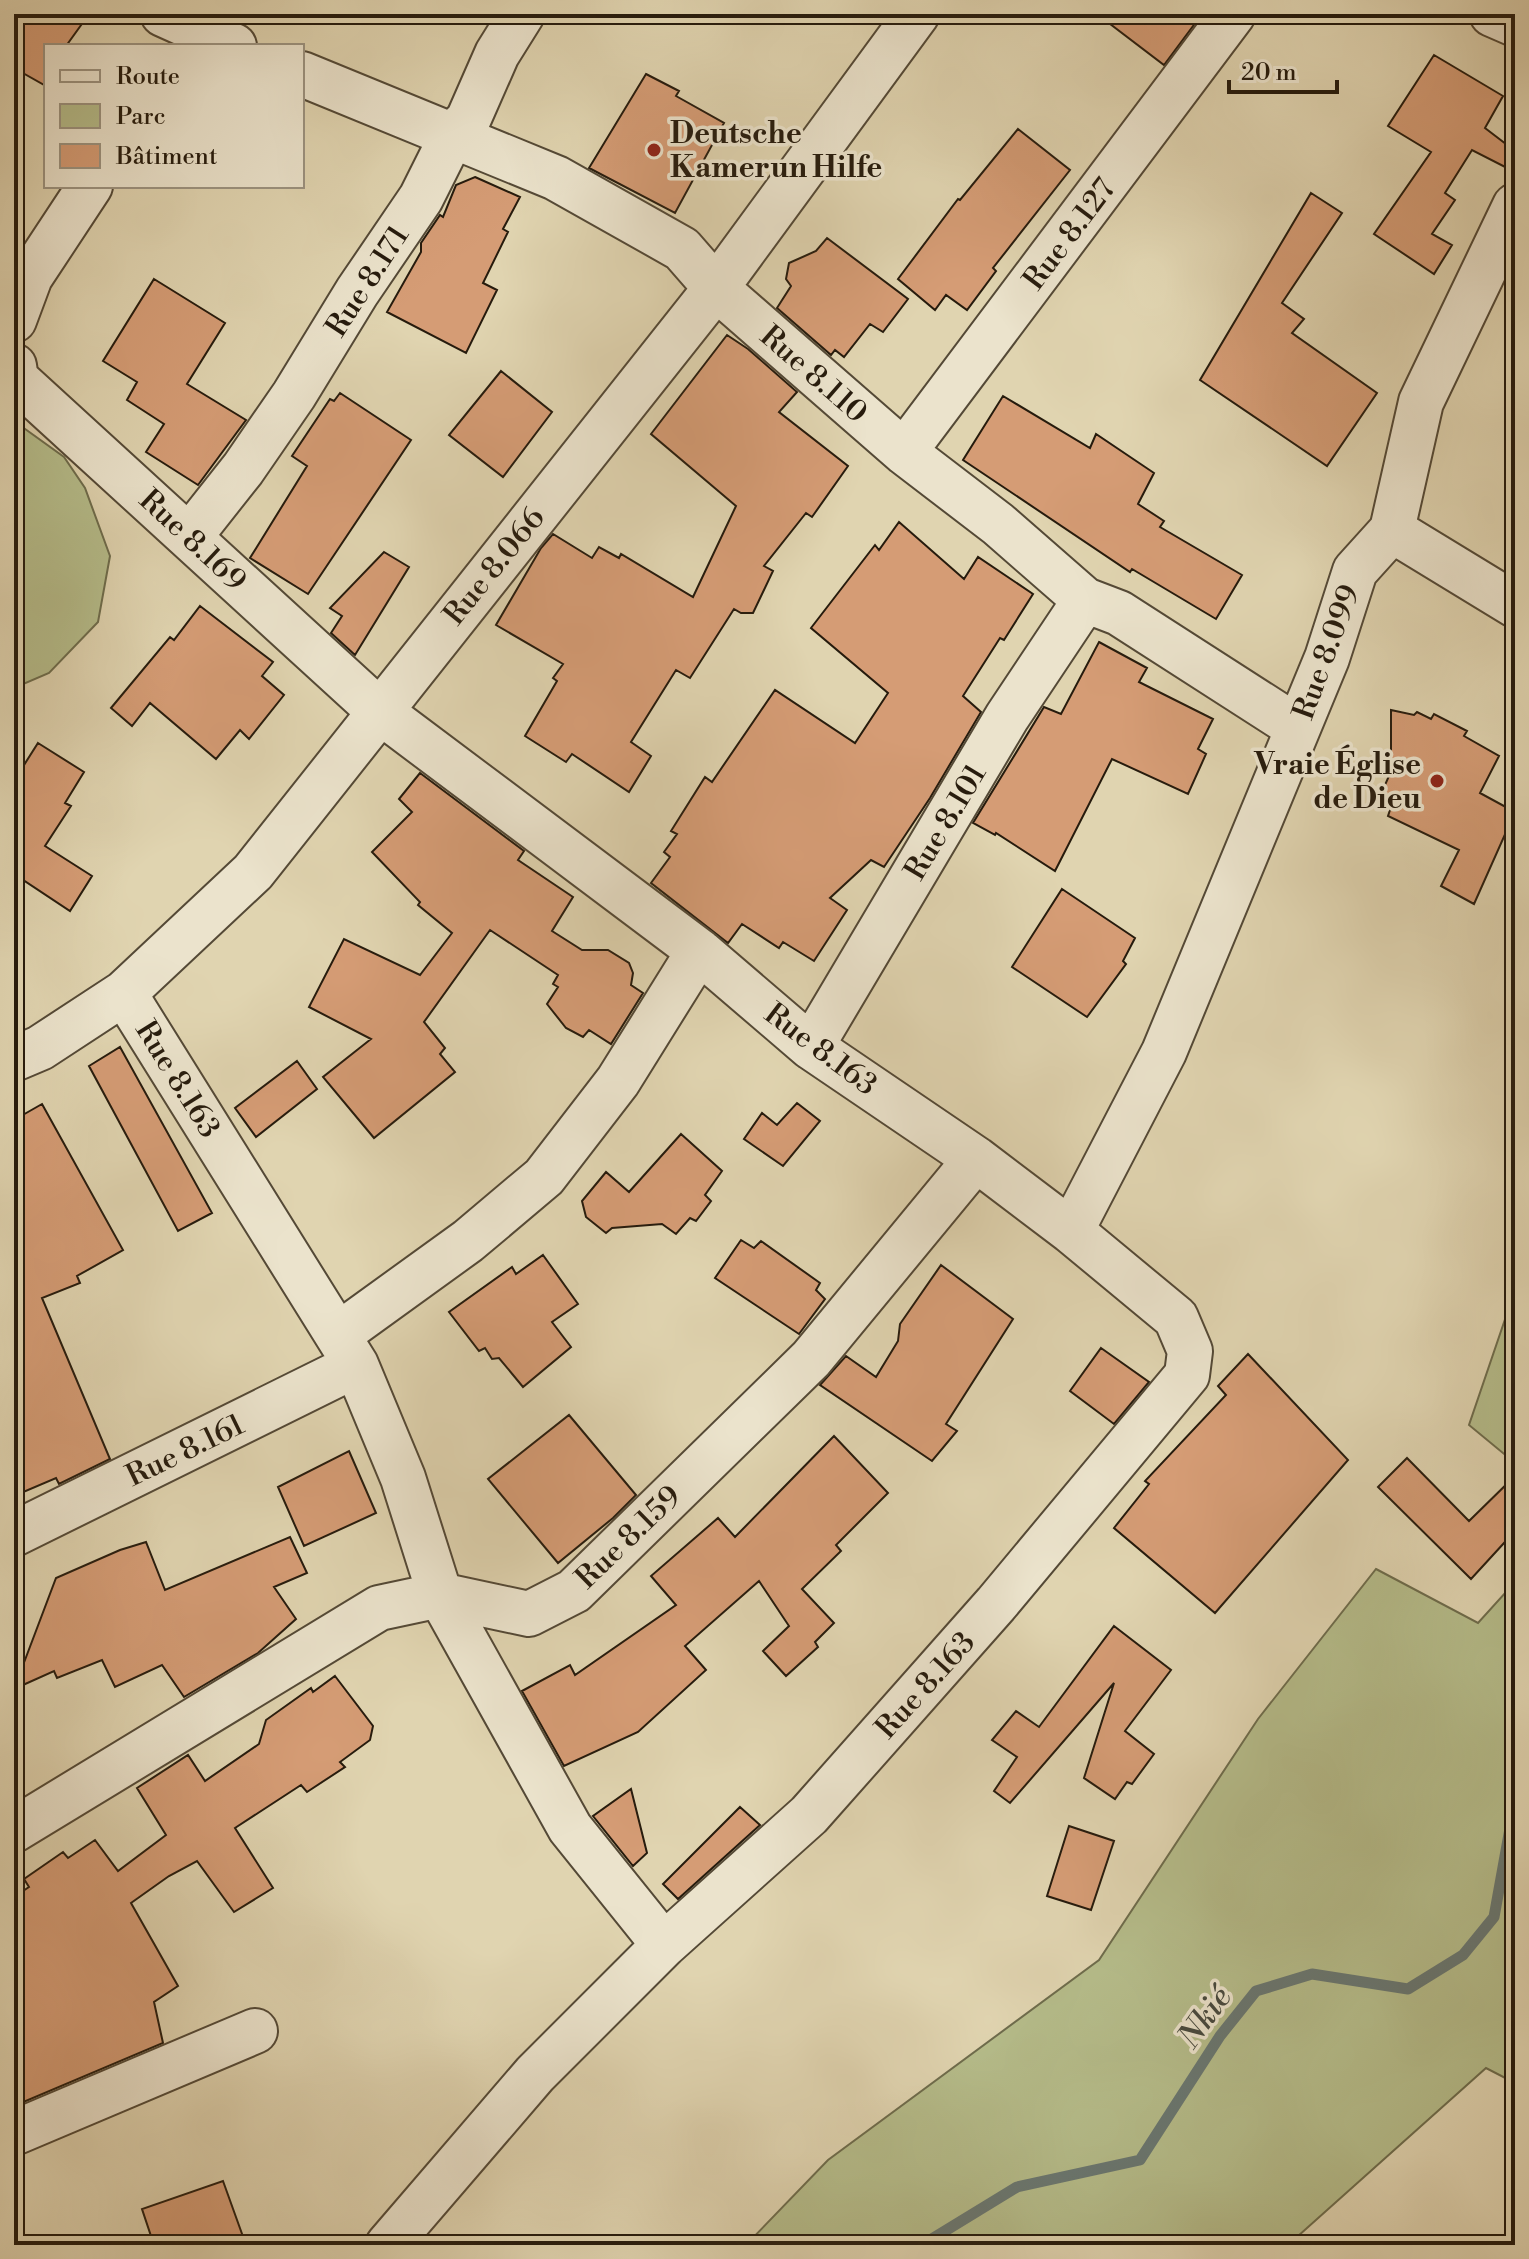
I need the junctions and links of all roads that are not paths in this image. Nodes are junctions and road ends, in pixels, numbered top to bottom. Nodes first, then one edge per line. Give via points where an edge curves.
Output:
1 (522, 14) edge
2 (917, 14) edge
3 (1233, 14) edge
4 (1492, 14) edge
5 (1515, 24) edge
6 (178, 25) edge
7 (229, 44) edge
8 (304, 75) edge
9 (452, 136) junction
10 (89, 188) edge
11 (1509, 234) edge
12 (716, 288) junction
13 (14, 320) edge
14 (14, 366) edge
15 (904, 452) junction
16 (1392, 530) junction
17 (190, 536) junction
18 (1085, 600) junction
19 (1515, 605) edge
20 (378, 710) junction
21 (1298, 728) junction
22 (699, 951) junction
23 (124, 993) junction
24 (811, 1047) junction
25 (14, 1059) edge
26 (976, 1159) junction
27 (1071, 1231) junction
28 (347, 1350) junction
29 (14, 1534) edge
30 (440, 1595) junction
31 (14, 1830) edge
32 (664, 1945) junction
33 (255, 2031) dead end
34 (14, 2133) edge
35 (388, 2245) edge

1 - 9 street, Rue 8.171 via 497,54 468,120
2 - 12 street, Rue 8.066
3 - 15 street, Rue 8.127
4 - 5 street
6 - 7 street
8 - 9 street, Rue 8.110
9 - 12 street, Rue 8.110 via 556,178 682,249
9 - 17 street, Rue 8.171 via 421,198 294,395
10 - 13 street via 30,277
11 - 16 street, Rue 8.099 via 1421,402
12 - 15 street, Rue 8.110
12 - 20 street, Rue 8.066
14 - 17 street, Rue 8.169 via 16,379
15 - 18 street, Rue 8.110
16 - 19 street
16 - 21 street, Rue 8.099 via 1355,571
17 - 20 street, Rue 8.169
18 - 21 street, Rue 8.110 via 1119,613
18 - 24 street, Rue 8.101 via 1007,717
20 - 22 street, Rue 8.163
20 - 23 street, Rue 8.066 via 253,872
21 - 27 street, Rue 8.099 via 1164,1052
22 - 24 street, Rue 8.163
22 - 28 street, Rue 8.161 via 618,1081 544,1177
23 - 25 street, Rue 8.066
23 - 28 street, Rue 8.163
24 - 26 street, Rue 8.163
26 - 27 street, Rue 8.163
26 - 30 street, Rue 8.159 via 811,1359 574,1591 529,1614
27 - 32 street, Rue 8.163 via 1176,1318 1190,1351 1187,1375 996,1604 809,1815
28 - 29 street, Rue 8.161
28 - 30 street, Rue 8.163 via 403,1478
30 - 31 street, Rue 8.159 via 379,1608
30 - 32 street, Rue 8.163 via 570,1828
32 - 35 street via 535,2074
33 - 34 street

